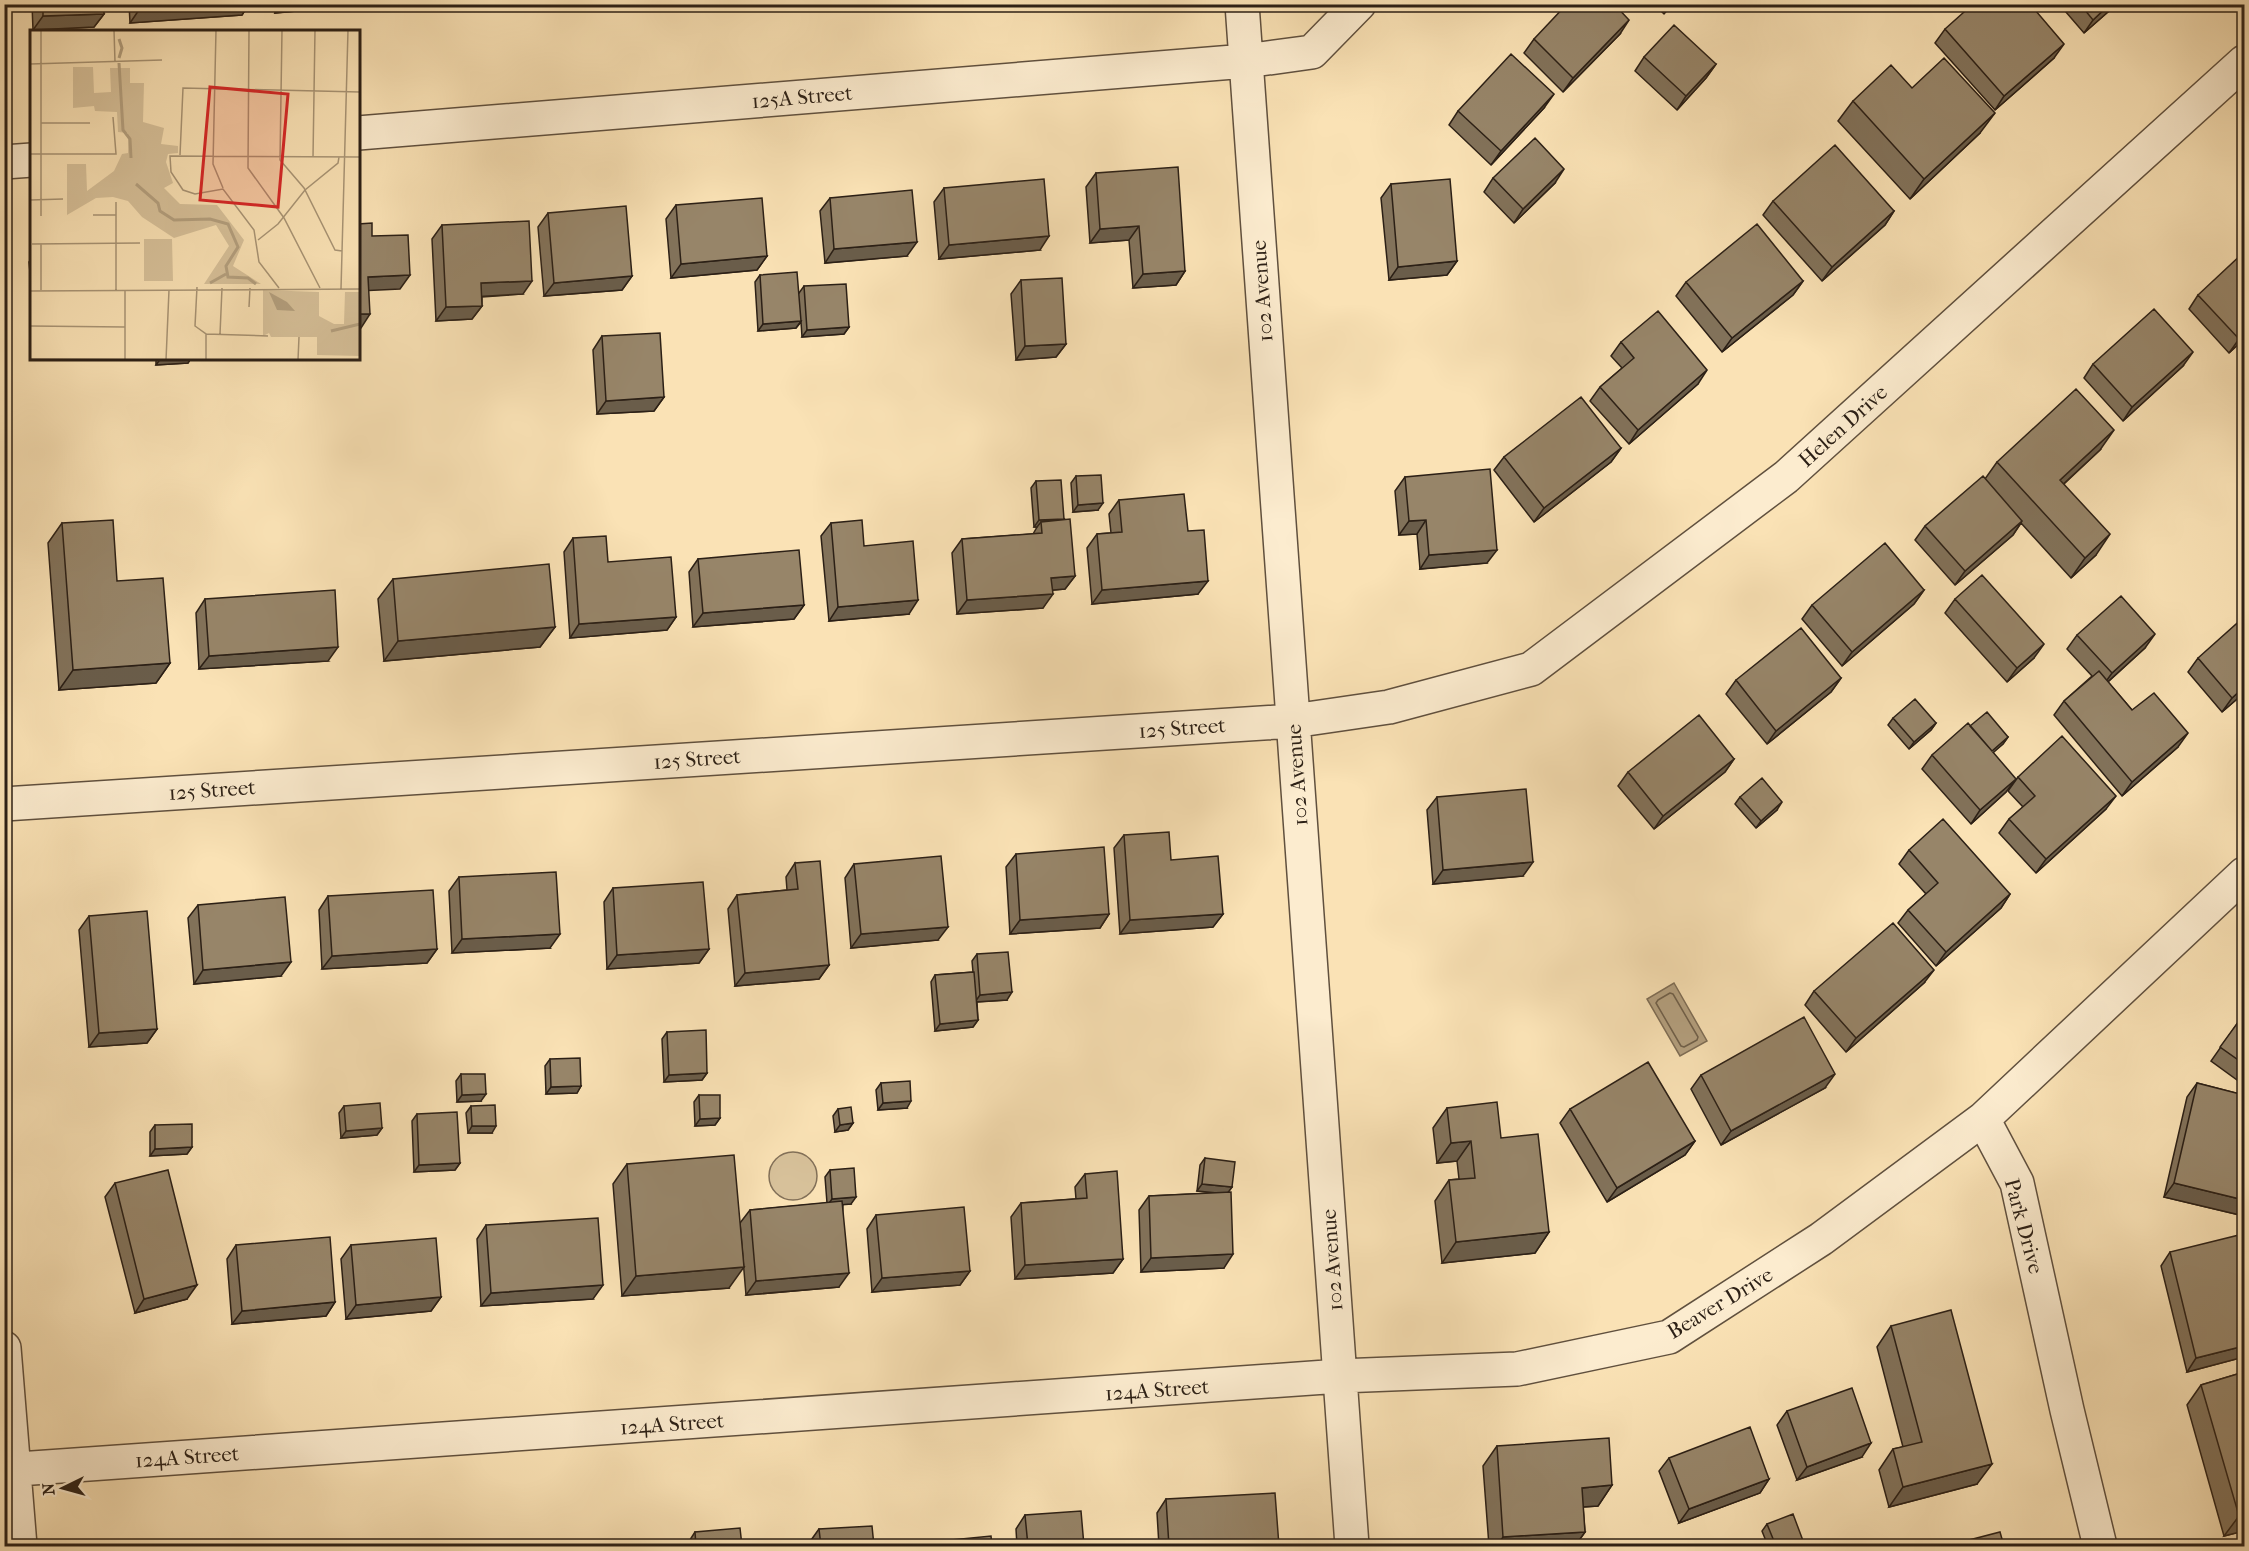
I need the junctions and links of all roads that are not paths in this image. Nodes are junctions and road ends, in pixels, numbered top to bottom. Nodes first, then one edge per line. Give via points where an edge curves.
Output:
1 (1242, 4) edge
2 (1359, 4) edge
3 (1246, 61) junction
4 (2244, 63) edge
5 (360, 133) edge
6 (30, 160) edge
7 (4, 162) edge
8 (1389, 706) joint
9 (1293, 721) junction
10 (4, 804) edge
11 (2244, 874) edge
12 (1983, 1119) junction
13 (4, 1348) edge
14 (1340, 1376) junction
15 (9, 1470) edge
16 (20, 1546) edge
17 (1352, 1546) edge
18 (2100, 1546) edge

1 - 3 street, 102 Avenue
2 - 3 street, 125A Street via 1312,52
3 - 5 street, 125A Street
3 - 9 street, 102 Avenue
4 - 8 street, Helen Drive via 1786,477 1531,669
6 - 7 street
8 - 9 street, 125 Street
9 - 10 street, 125 Street
9 - 14 street, 102 Avenue
11 - 12 street
12 - 14 street, Beaver Drive via 1821,1239 1670,1337 1517,1369
12 - 18 street, Park Drive via 2017,1183
13 - 15 street
14 - 15 street, 124A Street
14 - 17 street, 102 Avenue
15 - 16 street

